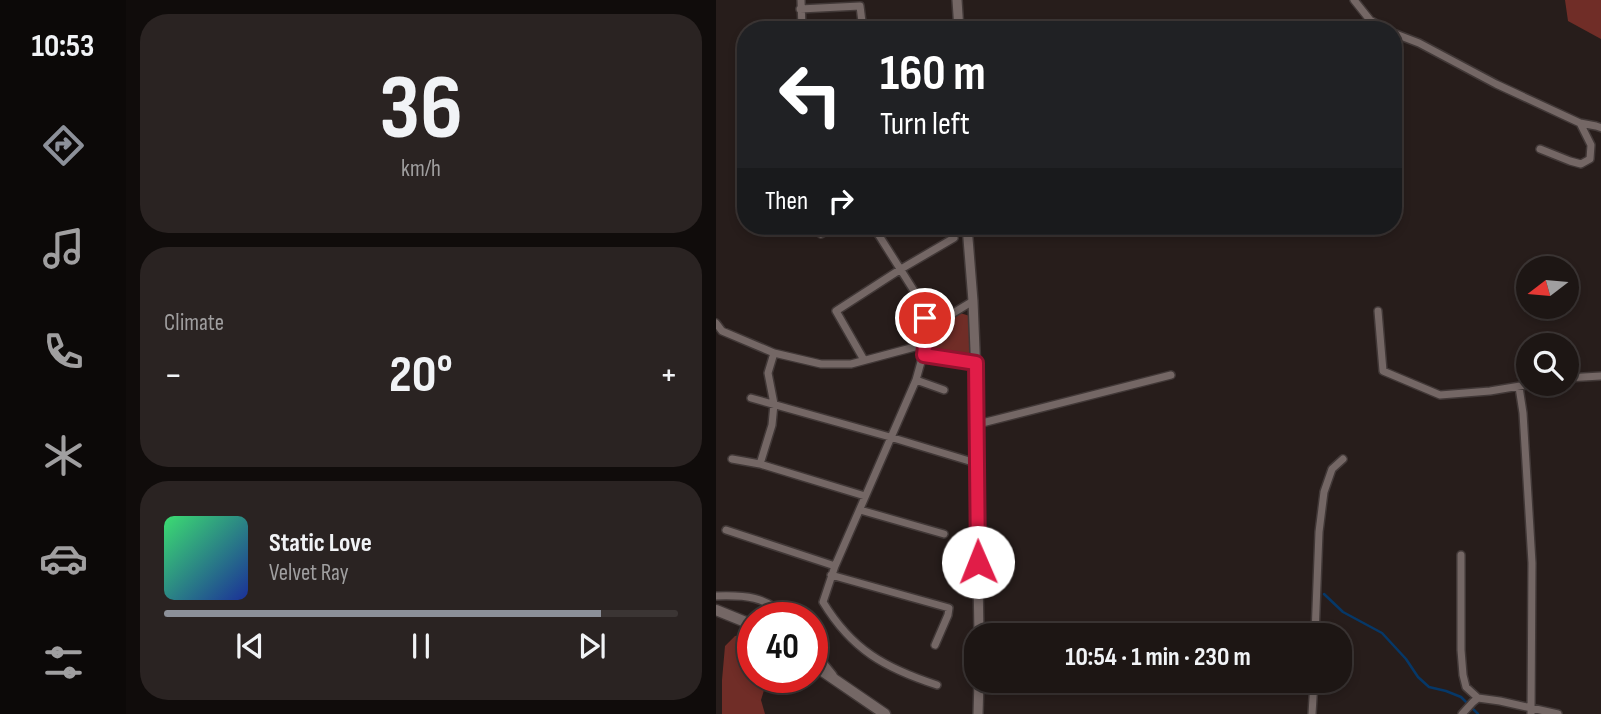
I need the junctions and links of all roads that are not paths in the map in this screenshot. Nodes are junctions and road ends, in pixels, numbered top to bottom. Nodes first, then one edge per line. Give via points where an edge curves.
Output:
1 (801, 0) edge
2 (957, 0) edge
3 (1354, 0) edge
4 (800, 9) junction
5 (801, 21) edge
6 (862, 21) edge
7 (958, 21) edge
8 (1372, 21) edge
9 (1402, 36) edge
10 (1580, 123) junction
11 (1601, 128) edge
12 (1540, 149) dead end
13 (879, 235) edge
14 (968, 235) edge
15 (954, 238) dead end
16 (901, 269) junction
17 (973, 301) junction
18 (1378, 311) dead end
19 (716, 323) edge
20 (927, 329) junction
21 (926, 344) junction
22 (774, 353) junction
23 (924, 355) junction
24 (864, 360) junction
25 (976, 363) junction
26 (1171, 375) dead end
27 (1601, 376) edge
28 (1579, 377) edge
29 (916, 380) junction
30 (1516, 387) edge
31 (944, 390) dead end
32 (1520, 396) edge
33 (751, 398) dead end
34 (774, 404) junction
35 (978, 424) junction
36 (890, 437) junction
37 (732, 459) dead end
38 (1343, 459) dead end
39 (976, 463) junction
40 (760, 464) junction
41 (865, 496) junction
42 (860, 510) junction
43 (725, 530) dead end
44 (944, 534) dead end
45 (1462, 555) dead end
46 (835, 566) junction
47 (831, 575) junction
48 (716, 596) edge
49 (766, 602) edge
50 (716, 610) edge
51 (737, 619) edge
52 (979, 623) edge
53 (1315, 623) edge
54 (935, 645) dead end
55 (828, 669) edge
56 (828, 675) edge
57 (840, 684) junction
58 (937, 685) dead end
59 (979, 693) edge
60 (1313, 693) edge
61 (1476, 700) junction
62 (1531, 711) edge
63 (1463, 713) edge
64 (885, 714) edge
65 (978, 714) edge
66 (1312, 714) edge
67 (1558, 714) edge

1 - 4 street
2 - 7 street
3 - 8 street
4 - 5 street
4 - 6 street via 860,6
9 - 10 street
10 - 11 street
10 - 12 street via 1590,145 1590,159 1581,164 1570,162
13 - 16 street
14 - 17 street
15 - 16 street
16 - 20 street via 916,293
16 - 24 street via 836,311
17 - 20 street
17 - 25 street
18 - 30 street via 1383,371 1440,395
19 - 22 street via 722,331
20 - 21 street
21 - 23 street
21 - 24 street
22 - 24 street via 821,364
22 - 34 street via 768,373
23 - 25 street
23 - 29 street
25 - 35 street
26 - 35 street
27 - 28 street
29 - 31 street
29 - 36 street
32 - 62 street via 1532,563
33 - 34 street
34 - 36 street
34 - 40 street
35 - 39 street
36 - 39 street
36 - 41 street
37 - 40 street
38 - 53 street via 1332,469 1324,492
39 - 52 street
40 - 41 street
41 - 42 street
42 - 44 street
42 - 46 street
43 - 46 street
45 - 61 street via 1463,676
46 - 47 street
47 - 54 street via 949,608
47 - 58 street via 823,602 836,624 878,660
48 - 49 street via 738,595
50 - 51 main road
55 - 57 street
56 - 57 main road
57 - 64 main road
59 - 65 street
60 - 66 street
61 - 62 street via 1500,701
61 - 63 street
62 - 67 street

